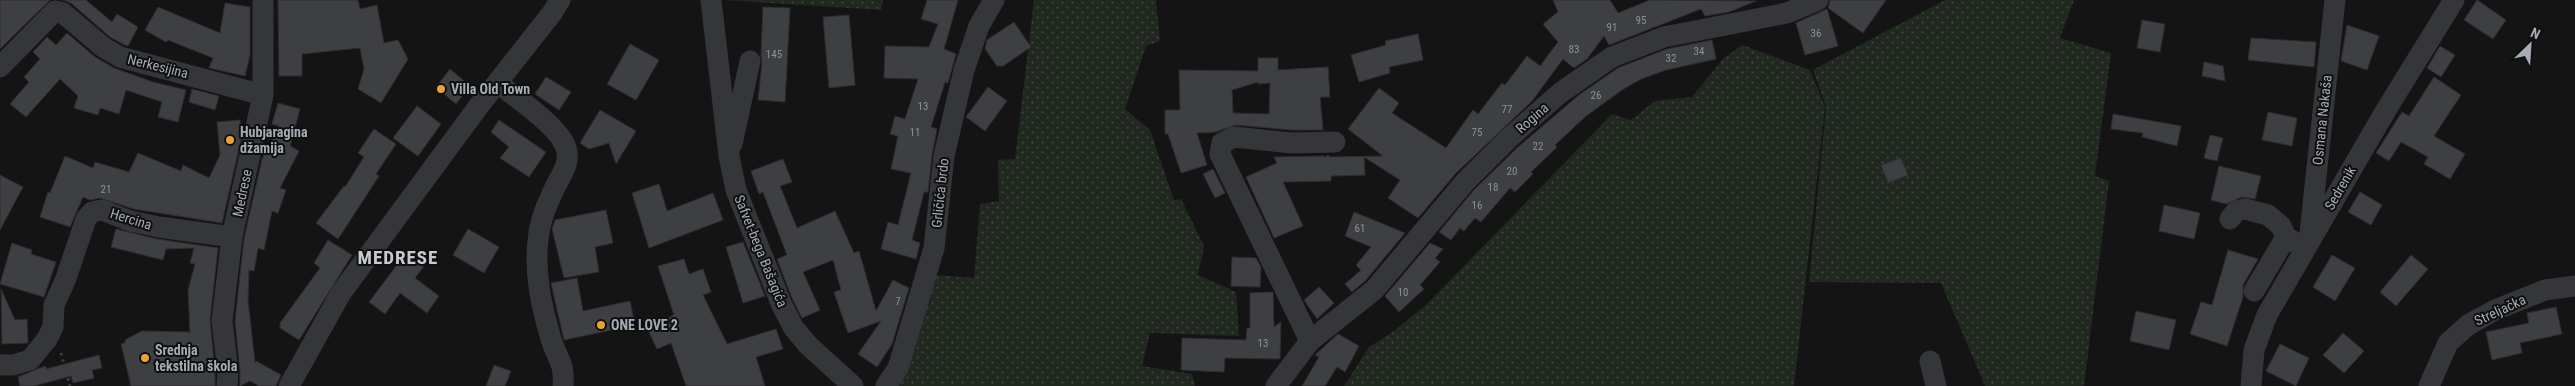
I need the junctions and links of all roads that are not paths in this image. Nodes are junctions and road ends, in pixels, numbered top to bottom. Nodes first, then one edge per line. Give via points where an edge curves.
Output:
1 (263, 0) edge
2 (560, 0) edge
3 (711, 0) edge
4 (994, 0) edge
5 (1818, 0) edge
6 (2335, 0) edge
7 (2454, 0) edge
8 (750, 61) dead end
9 (0, 67) edge
10 (498, 83) junction
11 (263, 95) junction
12 (1335, 142) dead end
13 (729, 156) junction
14 (2230, 219) dead end
15 (232, 237) junction
16 (2286, 238) junction
17 (2307, 244) junction
18 (2575, 286) edge
19 (2254, 291) dead end
20 (1310, 341) junction
21 (1930, 361) dead end
22 (0, 365) edge
23 (227, 386) edge
24 (289, 386) edge
25 (563, 386) edge
26 (853, 386) edge
27 (886, 386) edge
28 (1276, 386) edge
29 (1936, 386) edge
30 (2251, 386) edge
31 (2429, 386) edge

1 - 11 street, Medrese
2 - 10 street
3 - 13 street, Safvet-bega Bašagića
4 - 27 street, Grličića brdo via 979,26 955,104 944,156 934,248 926,279 898,368
5 - 20 street, Rogina via 1788,13 1664,37 1612,57 1560,93 1508,138 1465,182 1374,290
6 - 17 street, Osmana Nakaša
7 - 17 street, Sedrenik
8 - 13 street
9 - 11 street, Nerkesijina via 54,11 63,13 120,57
10 - 24 street via 341,293
10 - 25 street via 555,130 566,147 568,158 552,193 538,241 537,270 552,342 562,359
11 - 15 street, Medrese
12 - 20 street via 1291,143 1234,138 1222,143 1220,154
13 - 26 street, Safvet-bega Bašagića via 736,190 789,319 801,338
14 - 16 street via 2236,211 2245,209 2268,215 2281,226
15 - 22 street, Hercina via 130,221 102,210 92,212 86,219 58,293 54,305 54,327 47,339 30,360
15 - 23 street, Medrese via 222,321
16 - 17 street
16 - 19 street
17 - 30 street, Sedrenik via 2266,315 2254,350
18 - 31 street, Streljačka via 2545,290 2468,324 2448,343
20 - 28 street, Rogina
21 - 29 street

